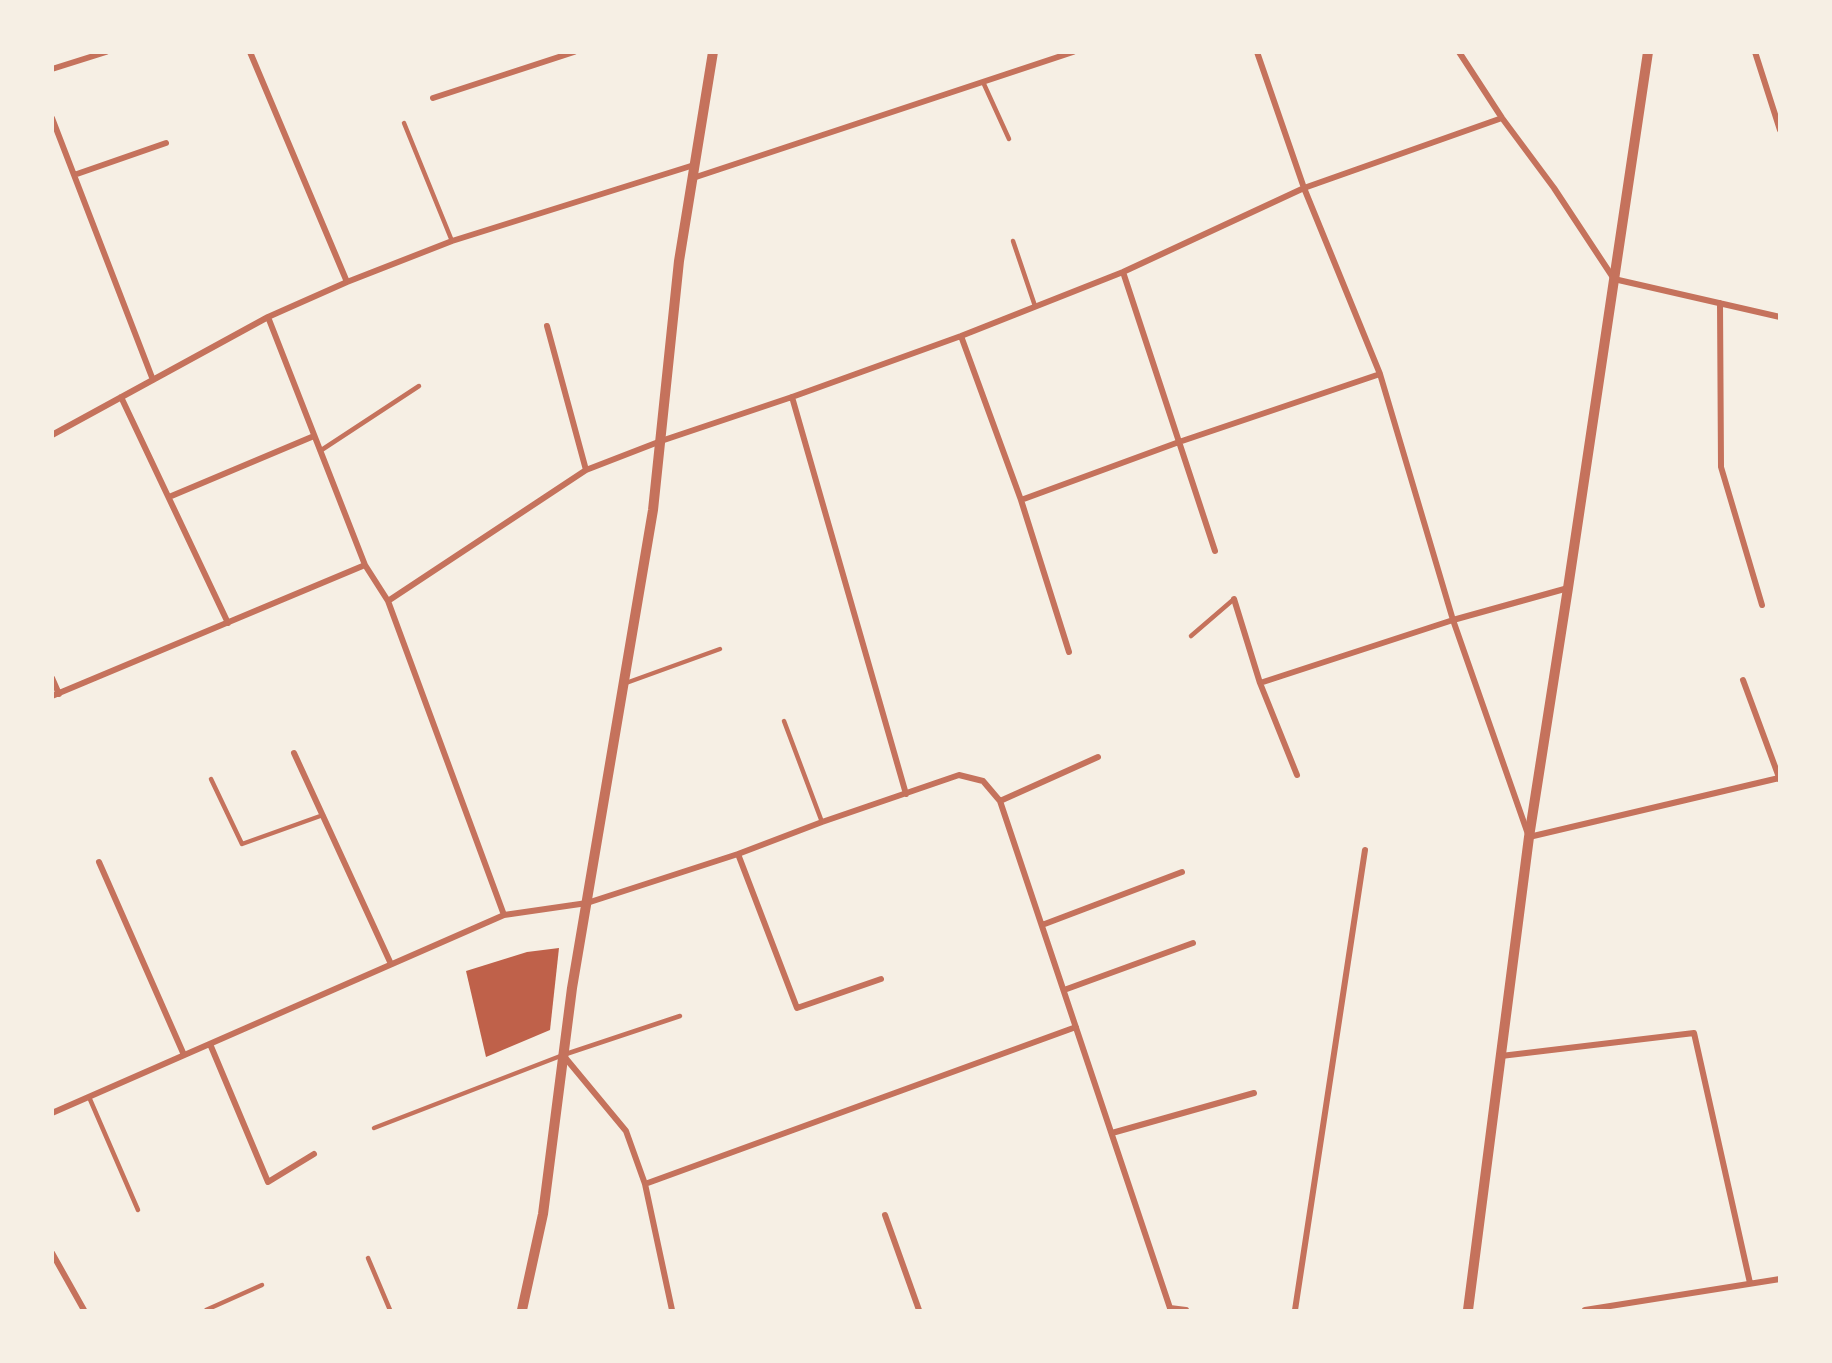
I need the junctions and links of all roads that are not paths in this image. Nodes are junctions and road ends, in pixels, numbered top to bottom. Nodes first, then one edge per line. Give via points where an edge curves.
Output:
1 (106, 52) edge
2 (250, 52) edge
3 (574, 52) edge
4 (713, 52) edge
5 (1073, 52) edge
6 (1257, 52) edge
7 (1460, 52) edge
8 (1648, 52) edge
9 (1755, 52) edge
10 (52, 69) edge
11 (983, 82) junction
12 (433, 98) dead end
13 (52, 118) edge
14 (1502, 118) junction
15 (404, 123) dead end
16 (1779, 130) edge
17 (1009, 139) dead end
18 (166, 143) dead end
19 (694, 165) junction
20 (74, 175) junction
21 (693, 178) junction
22 (1304, 188) junction
23 (1013, 241) dead end
24 (452, 242) junction
25 (1123, 272) junction
26 (1614, 279) junction
27 (347, 282) junction
28 (1720, 303) junction
29 (1035, 306) junction
30 (268, 317) junction
31 (1779, 317) edge
32 (547, 326) dead end
33 (961, 336) junction
34 (1380, 374) junction
35 (153, 380) junction
36 (419, 386) dead end
37 (121, 397) junction
38 (792, 397) junction
39 (52, 435) edge
40 (314, 436) junction
41 (661, 441) junction
42 (1179, 442) junction
43 (320, 451) junction
44 (586, 470) junction
45 (169, 497) junction
46 (1021, 500) junction
47 (1215, 551) dead end
48 (365, 565) junction
49 (1569, 588) junction
50 (1234, 599) joint
51 (388, 601) junction
52 (1762, 605) dead end
53 (1453, 620) junction
54 (228, 623) junction
55 (1191, 636) dead end
56 (720, 649) dead end
57 (1069, 652) dead end
58 (52, 678) edge
59 (1743, 680) dead end
60 (1260, 683) junction
61 (623, 684) junction
62 (56, 695) edge
63 (784, 721) dead end
64 (294, 753) dead end
65 (1098, 757) dead end
66 (1296, 775) dead end
67 (212, 779) dead end
68 (1779, 779) edge
69 (906, 794) junction
70 (1000, 801) junction
71 (323, 815) junction
72 (822, 822) junction
73 (1529, 837) junction
74 (1365, 850) dead end
75 (738, 854) junction
76 (99, 862) dead end
77 (1182, 872) dead end
78 (587, 903) junction
79 (504, 915) junction
80 (1042, 925) junction
81 (1193, 943) dead end
82 (392, 964) junction
83 (881, 980) dead end
84 (1064, 990) junction
85 (680, 1016) dead end
86 (1076, 1027) junction
87 (210, 1044) junction
88 (184, 1055) junction
89 (563, 1055) junction
90 (1501, 1056) junction
91 (1254, 1093) dead end
92 (90, 1097) junction
93 (52, 1113) edge
94 (374, 1128) dead end
95 (1112, 1133) junction
96 (314, 1154) dead end
97 (645, 1184) junction
98 (138, 1210) dead end
99 (885, 1215) dead end
100 (52, 1253) edge
101 (368, 1258) dead end
102 (1779, 1279) edge
103 (1750, 1283) junction
104 (262, 1285) dead end
105 (84, 1311) edge
106 (206, 1311) edge
107 (390, 1311) edge
108 (522, 1311) edge
109 (672, 1311) edge
110 (919, 1311) edge
111 (1186, 1311) edge
112 (1295, 1311) edge
113 (1468, 1311) edge
114 (1585, 1311) edge

1 - 10 street
2 - 27 street
3 - 12 street
4 - 19 street
5 - 11 street
6 - 22 street
7 - 14 street
8 - 26 street
9 - 16 street
11 - 17 lane
11 - 21 street
13 - 20 street
14 - 22 street
14 - 26 street
15 - 24 lane
18 - 20 street
19 - 21 street
19 - 24 street
20 - 35 street
21 - 41 street via 679,261
22 - 25 street
22 - 34 street
23 - 29 lane
24 - 27 street
25 - 29 street
25 - 42 street
26 - 28 street
26 - 49 street
27 - 30 street
28 - 31 street
28 - 52 street via 1721,467
29 - 33 street
30 - 35 street
30 - 40 street
32 - 44 street
33 - 38 street
33 - 46 street
34 - 42 street
34 - 53 street
35 - 37 street
36 - 43 lane
37 - 39 street
37 - 45 street
38 - 41 street
38 - 69 street
40 - 43 street
40 - 45 street
41 - 44 street
41 - 61 street
42 - 46 street
42 - 47 street
43 - 48 street
44 - 51 street
45 - 54 street
46 - 57 street
48 - 51 street
48 - 54 street
49 - 53 street
49 - 73 street
50 - 55 lane
50 - 60 street
51 - 79 street
53 - 60 street
53 - 73 street
54 - 62 street
56 - 61 lane
58 - 62 street
59 - 68 street
60 - 66 street
61 - 78 street
63 - 72 lane
64 - 71 street
65 - 70 street
67 - 71 lane via 242,844
68 - 73 street
69 - 70 street via 959,775 983,781
69 - 72 street
70 - 80 street
71 - 82 street
72 - 75 street
73 - 90 street
74 - 112 street
75 - 78 street
75 - 83 street via 797,1008
76 - 88 street
77 - 80 street
78 - 79 street
78 - 89 street
79 - 82 street
80 - 84 street
81 - 84 street
82 - 87 street
84 - 86 street
85 - 89 lane
86 - 95 street
86 - 97 street
87 - 88 street
87 - 96 street via 268,1182
88 - 92 street
89 - 94 lane
89 - 97 street via 626,1131
89 - 108 street via 543,1214
90 - 103 street via 1694,1033
90 - 113 street
91 - 95 street
92 - 93 street
92 - 98 lane
95 - 111 street via 1170,1308
97 - 109 street
99 - 110 street
100 - 105 street
101 - 107 lane
102 - 103 street
103 - 114 street
104 - 106 lane

